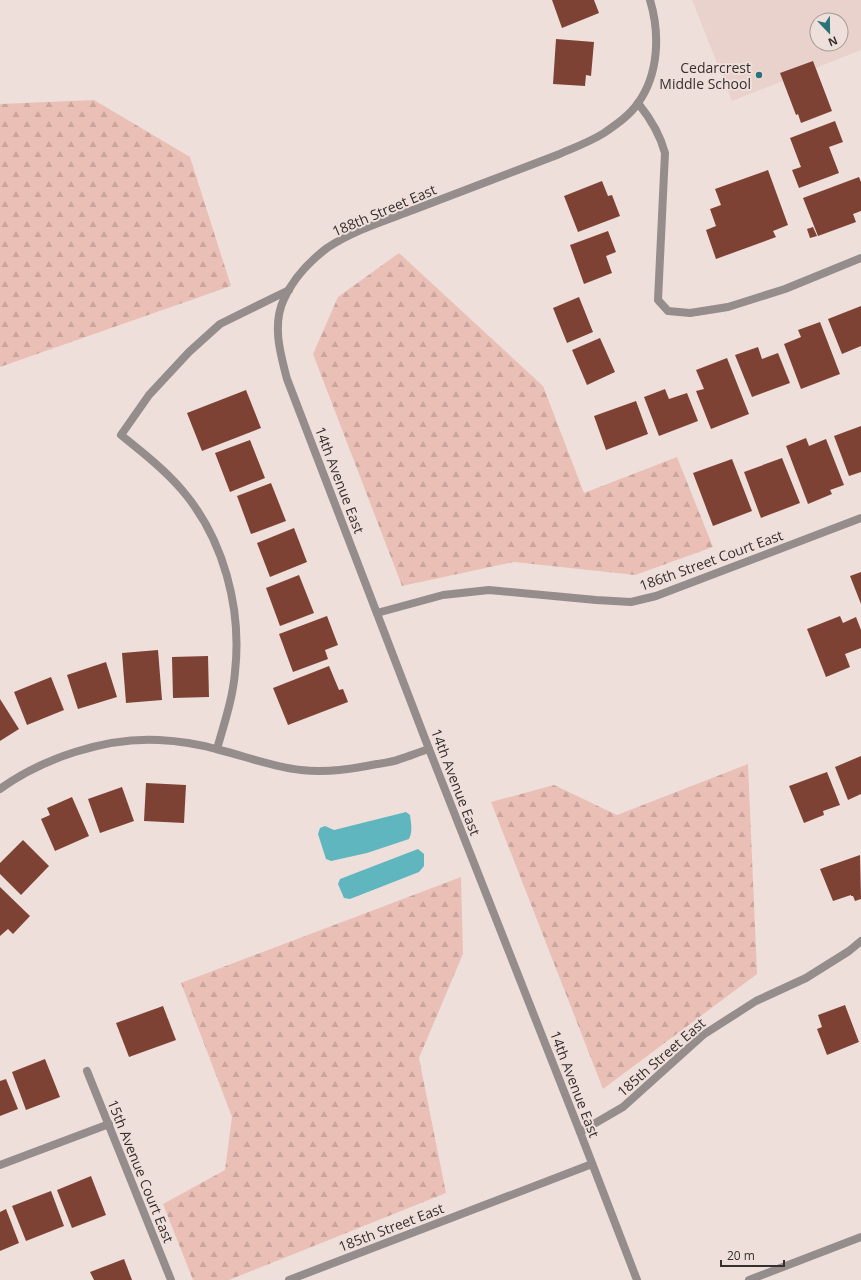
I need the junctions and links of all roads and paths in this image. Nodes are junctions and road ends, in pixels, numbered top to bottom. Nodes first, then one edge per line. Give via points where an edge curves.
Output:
1 (650, 0) edge
2 (638, 103) junction
3 (861, 258) edge
4 (289, 290) junction
5 (861, 518) edge
6 (376, 613) junction
7 (217, 749) junction
8 (429, 749) junction
9 (0, 789) edge
10 (861, 941) edge
11 (88, 1071) dead end
12 (109, 1124) junction
13 (580, 1132) junction
14 (592, 1164) junction
15 (0, 1166) edge
16 (861, 1237) edge
17 (171, 1280) edge
18 (289, 1280) edge
19 (637, 1280) edge
20 (749, 1280) edge

1 - 2 street, 188th Street East via 656,54 646,90
2 - 3 street via 650,119 665,153 658,300 668,311 690,313 728,306 785,289
2 - 4 street, 188th Street East via 629,114 586,142 344,238 312,260
4 - 6 street, 14th Avenue East via 279,320 279,350 287,379
4 - 7 street, 188th Street East via 220,324 149,395 121,435 162,468 183,491 205,522 226,571 236,621 236,658 225,722
5 - 6 street, 186th Street Court East via 656,596 631,602 489,590 443,596
6 - 8 street, 14th Avenue East
7 - 8 street via 263,763 323,771 352,769 399,760
7 - 9 street via 179,741 158,740 108,744 46,762
8 - 13 street, 14th Avenue East
10 - 13 street, 185th Street East via 806,978 756,1001 703,1035 623,1107
11 - 12 street, 15th Avenue Court East
12 - 15 street
12 - 17 street, 15th Avenue Court East
13 - 14 street, 14th Avenue East
14 - 18 street, 185th Street East
14 - 19 street, 14th Avenue East
16 - 20 street

